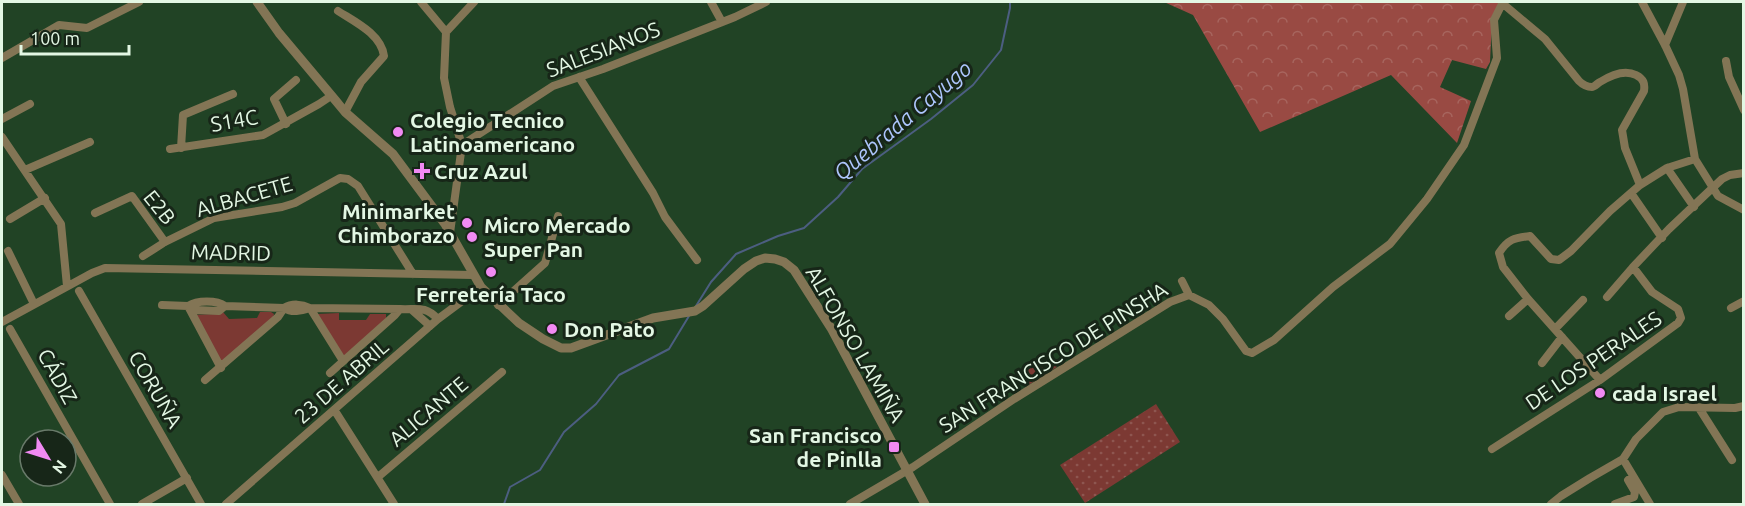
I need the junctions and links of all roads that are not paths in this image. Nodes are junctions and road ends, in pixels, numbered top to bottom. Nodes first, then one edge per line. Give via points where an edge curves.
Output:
1 (139, 2) edge
2 (257, 2) edge
3 (421, 2) edge
4 (474, 2) edge
5 (711, 2) edge
6 (766, 2) edge
7 (1502, 2) edge
8 (1642, 2) edge
9 (1683, 2) edge
10 (338, 11) dead end
11 (722, 22) junction
12 (446, 32) junction
13 (1665, 45) junction
14 (2, 58) edge
15 (1726, 61) dead end
16 (579, 77) junction
17 (296, 80) dead end
18 (233, 94) dead end
19 (331, 96) junction
20 (30, 104) dead end
21 (1743, 110) edge
22 (345, 112) junction
23 (2, 119) edge
24 (286, 124) junction
25 (2, 137) edge
26 (90, 142) dead end
27 (462, 145) junction
28 (181, 148) junction
29 (170, 149) dead end
30 (1695, 159) junction
31 (1666, 168) junction
32 (26, 170) junction
33 (1743, 173) edge
34 (1640, 185) junction
35 (1713, 188) junction
36 (1631, 193) junction
37 (45, 198) junction
38 (1694, 207) junction
39 (1743, 210) edge
40 (95, 213) dead end
41 (558, 216) dead end
42 (10, 219) dead end
43 (450, 233) junction
44 (1662, 238) junction
45 (165, 242) junction
46 (8, 251) dead end
47 (143, 256) dead end
48 (698, 260) dead end
49 (1633, 267) junction
50 (413, 274) junction
51 (473, 275) junction
52 (1182, 281) dead end
53 (67, 286) junction
54 (481, 287) junction
55 (79, 291) dead end
56 (1189, 295) junction
57 (1607, 297) dead end
58 (1528, 299) junction
59 (1583, 300) dead end
60 (1743, 301) edge
61 (34, 304) junction
62 (498, 304) junction
63 (162, 305) dead end
64 (188, 306) junction
65 (284, 308) junction
66 (310, 308) junction
67 (1731, 308) dead end
68 (400, 309) junction
69 (412, 310) junction
70 (1509, 316) dead end
71 (438, 320) junction
72 (2, 322) edge
73 (430, 326) junction
74 (10, 329) dead end
75 (1555, 329) junction
76 (1562, 337) junction
77 (343, 361) junction
78 (1542, 363) dead end
79 (221, 368) junction
80 (502, 372) dead end
81 (330, 373) dead end
82 (205, 380) dead end
83 (1600, 380) junction
84 (1743, 406) edge
85 (1699, 408) junction
86 (335, 411) junction
87 (1492, 449) dead end
88 (1623, 459) junction
89 (1732, 460) dead end
90 (907, 470) junction
91 (2, 475) edge
92 (1633, 476) junction
93 (378, 477) junction
94 (187, 478) junction
95 (19, 504) edge
96 (110, 504) edge
97 (142, 504) edge
98 (201, 504) edge
99 (226, 504) edge
100 (394, 504) edge
101 (850, 504) edge
102 (925, 504) edge
103 (1551, 504) edge
104 (1615, 504) edge
105 (1650, 504) edge

1 - 14 street via 87,28 59,25
2 - 19 street, ALFONSO LAMIÑA
3 - 12 street
4 - 12 street
5 - 11 street
6 - 11 street, SALESIANOS
7 - 34 street via 1545,39 1584,85 1593,87 1618,73 1643,80 1644,91 1623,130 1625,148
7 - 56 street, SAN FRANCISCO DE PINSHA via 1494,20 1497,58 1464,145 1390,244 1274,340 1252,353 1246,351 1209,305
8 - 13 street
9 - 13 street
10 - 22 street via 372,34 384,52
11 - 16 street, SALESIANOS
12 - 27 street via 444,78
13 - 30 street via 1683,89
15 - 21 street
16 - 27 street, SALESIANOS via 553,86
16 - 48 street via 665,217
17 - 24 street via 274,99
18 - 28 street via 183,115
19 - 22 street, ALFONSO LAMIÑA
19 - 24 street, S14C
20 - 23 street
22 - 43 street, ALFONSO LAMIÑA via 393,154
24 - 28 street, S14C via 263,135
25 - 32 street
26 - 32 street
27 - 43 street
28 - 29 street, S14C
30 - 31 street
30 - 35 street
31 - 34 street
31 - 38 street
32 - 37 street
33 - 35 street via 1730,175
34 - 36 street
35 - 38 street
35 - 39 street via 1718,196
36 - 44 street
36 - 58 street via 1559,260 1551,259 1530,237 1505,243 1499,253 1503,267
37 - 42 street
37 - 53 street via 61,224
38 - 44 street
40 - 45 street, E2B via 132,196
41 - 62 street via 545,262
43 - 51 street, ALFONSO LAMIÑA
44 - 49 street
45 - 47 street, ALBACETE
45 - 50 street, ALBACETE via 214,218 282,207 340,178 348,179 358,186
46 - 61 street
49 - 57 street
49 - 83 street, DE LOS PERALES via 1652,292 1678,309 1681,318
50 - 51 street, MADRID
50 - 53 street, MADRID via 113,267 99,269
51 - 54 street, ALFONSO LAMIÑA
52 - 56 street
53 - 61 street, MADRID
54 - 62 street, ALFONSO LAMIÑA
54 - 71 street, 23 DE ABRIL
55 - 94 street, CORUÑA
56 - 90 street, SAN FRANCISCO DE PINSHA via 1170,302
58 - 70 street
58 - 75 street
59 - 75 street
60 - 67 street
61 - 72 street, MADRID
62 - 90 street, ALFONSO LAMIÑA via 543,339 561,348 571,348 653,318 691,312 756,261 765,258 784,262 794,270 831,328
63 - 64 street
64 - 65 street via 219,311 225,306
64 - 79 street
65 - 66 street
65 - 79 street
66 - 68 street
66 - 77 street
68 - 69 street
68 - 77 street
69 - 71 street via 425,309
69 - 73 street
71 - 73 street, 23 DE ABRIL
73 - 86 street, 23 DE ABRIL
74 - 96 street, CÁDIZ
75 - 76 street
76 - 78 street
76 - 83 street
77 - 81 street
79 - 82 street
80 - 93 street, ALICANTE
83 - 87 street, DE LOS PERALES
84 - 85 street
85 - 88 street via 1679,407 1663,412 1636,439
85 - 89 street
86 - 93 street
86 - 99 street, 23 DE ABRIL
88 - 92 street
88 - 103 street
90 - 101 street, SAN FRANCISCO DE PINSHA
90 - 102 street, ALFONSO LAMIÑA
91 - 95 street
92 - 104 street via 1628,480 1634,497
92 - 105 street
93 - 100 street
94 - 97 street
94 - 98 street, CORUÑA

